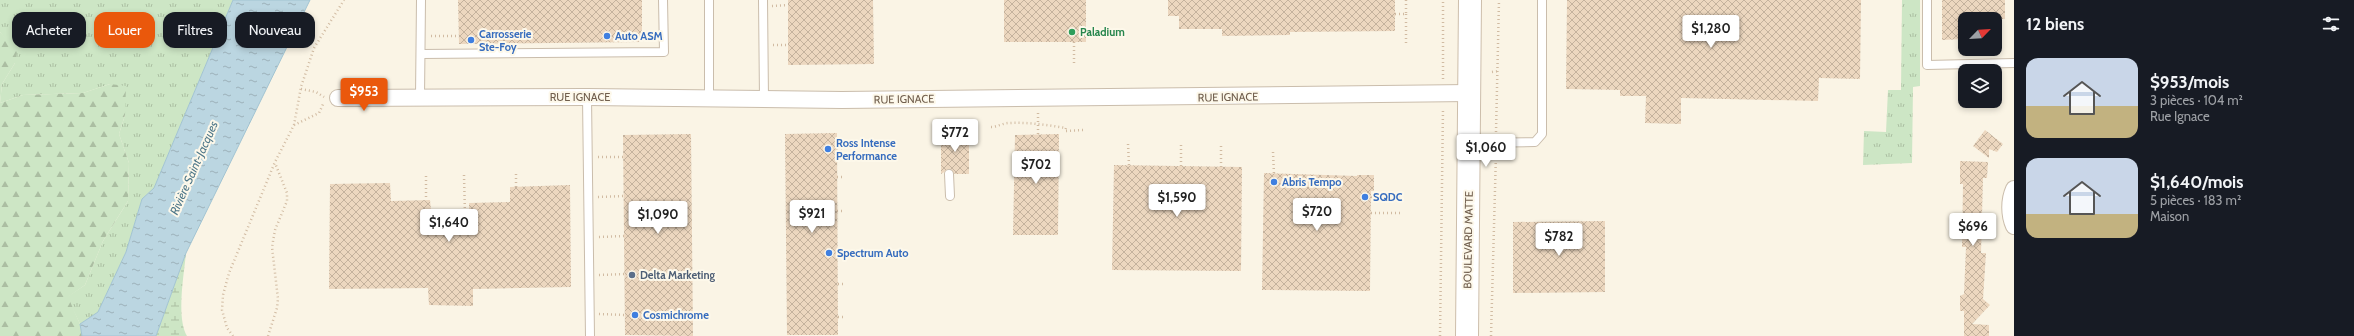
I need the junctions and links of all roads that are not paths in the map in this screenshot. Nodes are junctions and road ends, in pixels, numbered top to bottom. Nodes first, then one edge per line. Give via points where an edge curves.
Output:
1 (421, 0) edge
2 (663, 0) edge
3 (709, 0) edge
4 (763, 0) edge
5 (1470, 0) edge
6 (1542, 0) edge
7 (1927, 0) edge
8 (421, 54) junction
9 (2014, 62) edge
10 (1469, 93) junction
11 (420, 97) junction
12 (587, 97) junction
13 (331, 98) road end
14 (709, 98) junction
15 (764, 99) junction
16 (1469, 143) junction
17 (949, 174) dead end
18 (2014, 189) edge
19 (950, 196) dead end
20 (2014, 226) edge
21 (590, 336) edge
22 (1467, 336) edge

1 - 8 lane
2 - 8 lane via 664,52
3 - 14 lane
4 - 15 lane
5 - 10 main road, BOULEVARD MATTE
6 - 16 lane via 1542,134 1536,142
7 - 9 lane via 1928,65
8 - 11 lane
10 - 15 street, RUE IGNACE
10 - 16 main road, BOULEVARD MATTE
11 - 12 street, RUE IGNACE
11 - 13 street, RUE IGNACE
12 - 14 street, RUE IGNACE
12 - 21 lane
14 - 15 street, RUE IGNACE
16 - 22 main road, BOULEVARD MATTE
17 - 19 lane
18 - 20 street via 2011,198 2011,219

